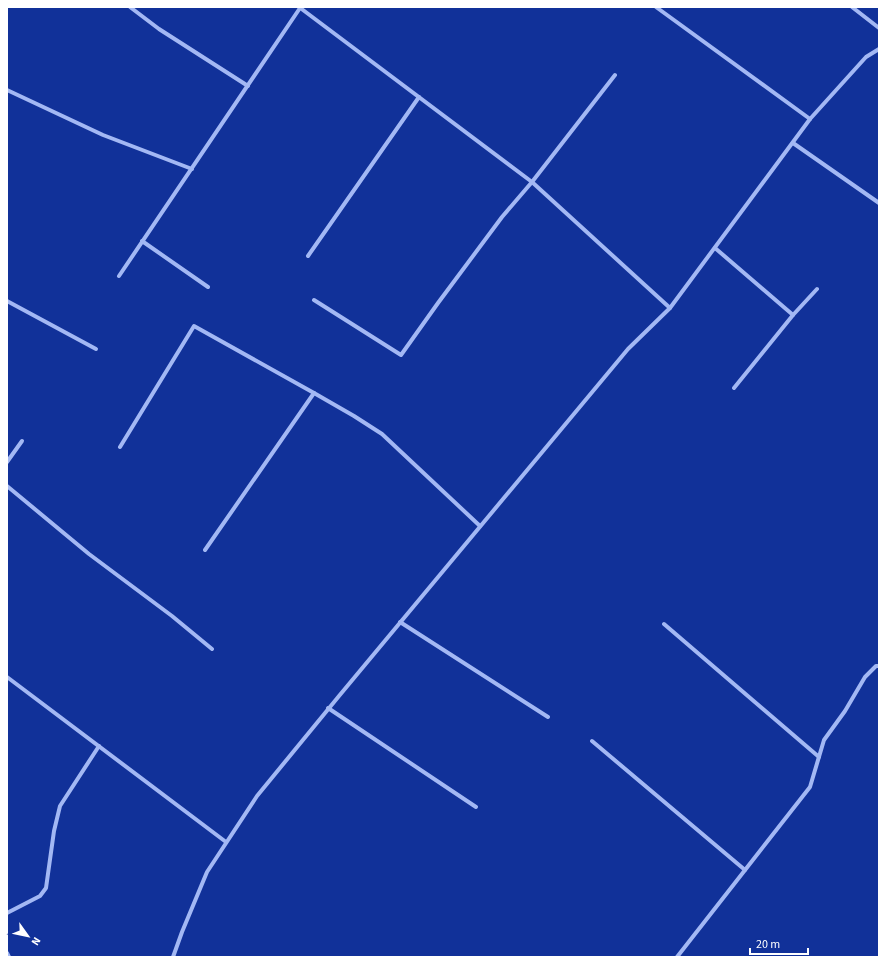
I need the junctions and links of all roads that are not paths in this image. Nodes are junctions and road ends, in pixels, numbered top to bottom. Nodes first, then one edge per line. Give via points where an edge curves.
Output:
1 (130, 7) edge
2 (656, 7) edge
3 (852, 7) edge
4 (299, 8) edge
5 (879, 28) edge
6 (879, 49) edge
7 (614, 75) dead end
8 (248, 86) junction
9 (7, 90) edge
10 (419, 97) junction
11 (810, 119) junction
12 (793, 142) junction
13 (192, 169) junction
14 (532, 182) junction
15 (879, 203) edge
16 (142, 241) junction
17 (714, 248) junction
18 (308, 256) dead end
19 (119, 276) dead end
20 (208, 287) dead end
21 (817, 289) dead end
22 (314, 300) dead end
23 (7, 301) edge
24 (670, 308) junction
25 (793, 315) junction
26 (96, 349) dead end
27 (734, 388) dead end
28 (314, 393) junction
29 (22, 441) dead end
30 (120, 447) dead end
31 (7, 462) edge
32 (7, 486) edge
33 (480, 526) junction
34 (204, 550) dead end
35 (400, 622) junction
36 (664, 624) dead end
37 (212, 649) dead end
38 (879, 666) edge
39 (7, 677) edge
40 (328, 708) junction
41 (548, 717) dead end
42 (592, 741) dead end
43 (99, 746) junction
44 (819, 757) junction
45 (476, 806) dead end
46 (226, 842) junction
47 (745, 870) junction
48 (7, 912) edge
49 (7, 953) edge
50 (9, 957) edge
51 (173, 957) edge
52 (677, 957) edge

1 - 8 street via 159,29
2 - 11 street
3 - 5 street
4 - 8 street
4 - 10 street
6 - 11 street via 866,57
7 - 14 street
8 - 13 street
9 - 13 street via 103,135
10 - 14 street
10 - 18 street
11 - 12 street
12 - 15 street
12 - 17 street
13 - 16 street
14 - 22 street via 502,217 401,355
14 - 24 street
16 - 19 street
16 - 20 street
17 - 24 street
17 - 25 street
21 - 25 street
23 - 26 street
24 - 33 street via 628,349
25 - 27 street
28 - 30 street via 194,326
28 - 33 street via 382,434
28 - 34 street
29 - 31 street
32 - 37 street via 89,554
33 - 35 street
35 - 40 street
35 - 41 street
36 - 44 street
38 - 44 street via 865,677 824,740
39 - 43 street
40 - 45 street
40 - 46 street via 257,796
42 - 47 street
43 - 46 street
43 - 48 street via 60,806 46,888 40,896
44 - 47 street via 810,787
46 - 51 street via 207,872
47 - 52 street
49 - 50 street

